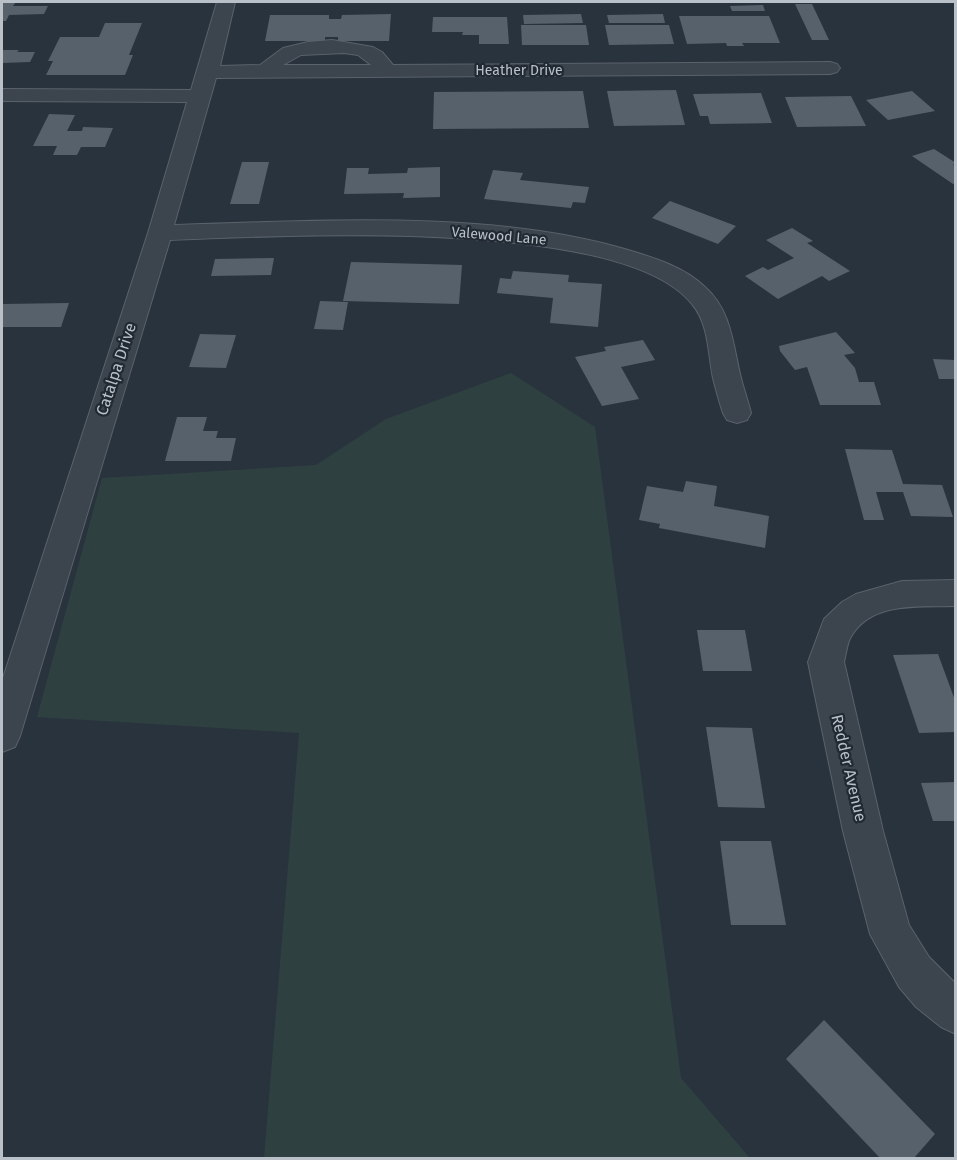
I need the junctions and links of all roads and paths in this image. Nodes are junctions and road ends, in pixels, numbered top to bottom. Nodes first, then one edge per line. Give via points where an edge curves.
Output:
1 (226, 2) edge
2 (830, 68) dead end
3 (203, 84) junction
4 (2, 95) edge
5 (160, 233) junction
6 (737, 413) dead end
7 (956, 593) edge
8 (2, 736) edge
9 (956, 1012) edge

1 - 3 street, Catalpa Drive
2 - 3 street, Heather Drive via 265,72
3 - 4 street, Heather Drive
3 - 5 street, Catalpa Drive
5 - 6 street, Valewood Lane via 459,232 574,244 646,260 681,279 707,305 720,333
5 - 8 street, Catalpa Drive
7 - 9 street, Redder Avenue via 902,594 868,603 836,629 826,662 863,831 891,934 914,972

